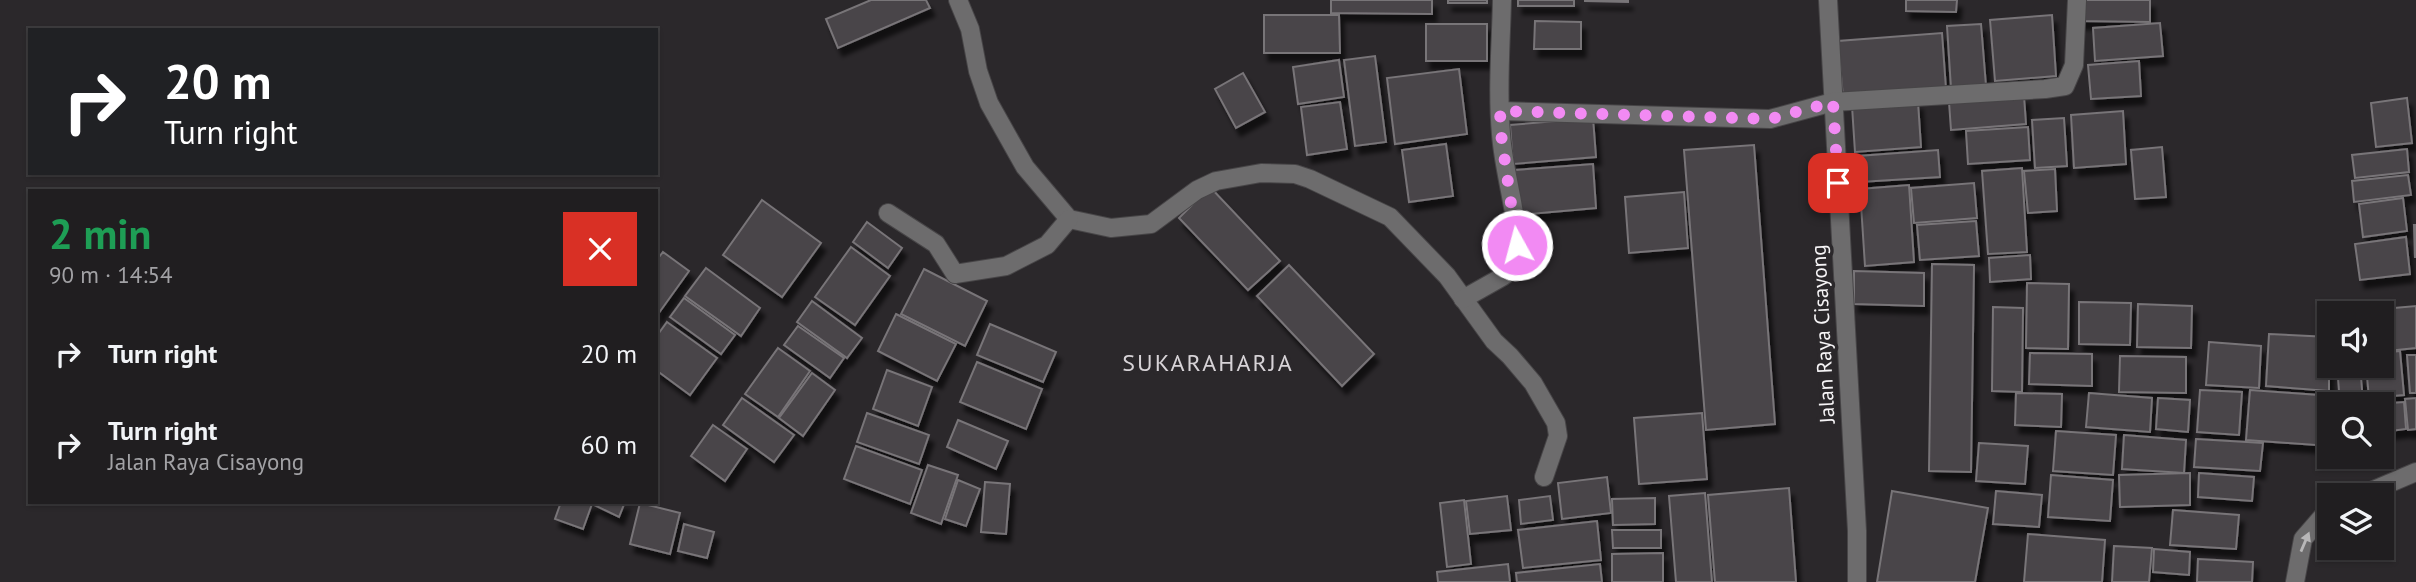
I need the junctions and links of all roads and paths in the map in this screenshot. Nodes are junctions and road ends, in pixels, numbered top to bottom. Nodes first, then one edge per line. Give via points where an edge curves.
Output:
1 (958, 0) edge
2 (1502, 0) edge
3 (1828, 0) edge
4 (2077, 0) edge
5 (1833, 102) junction
6 (1500, 111) junction
7 (888, 213) dead end
8 (1069, 219) junction
9 (1463, 299) junction
10 (2416, 472) edge
11 (1544, 477) dead end
12 (2390, 483) edge
13 (2317, 523) edge
14 (1857, 582) edge
15 (2295, 582) edge

1 - 8 street via 989,103 1025,167
2 - 6 street
3 - 5 street, Jalan Raya Cisayong
4 - 5 street via 2074,65 2065,86
5 - 6 street via 1770,119
5 - 14 street, Jalan Raya Cisayong
6 - 9 street via 1516,267
7 - 8 street via 936,244 955,274 1006,266 1047,245
8 - 9 street via 1111,228 1151,224 1216,181 1261,173 1295,174 1390,218 1447,276
9 - 11 street via 1533,383 1556,423 1558,436
10 - 12 street
15 -> 13 street via 2303,539

